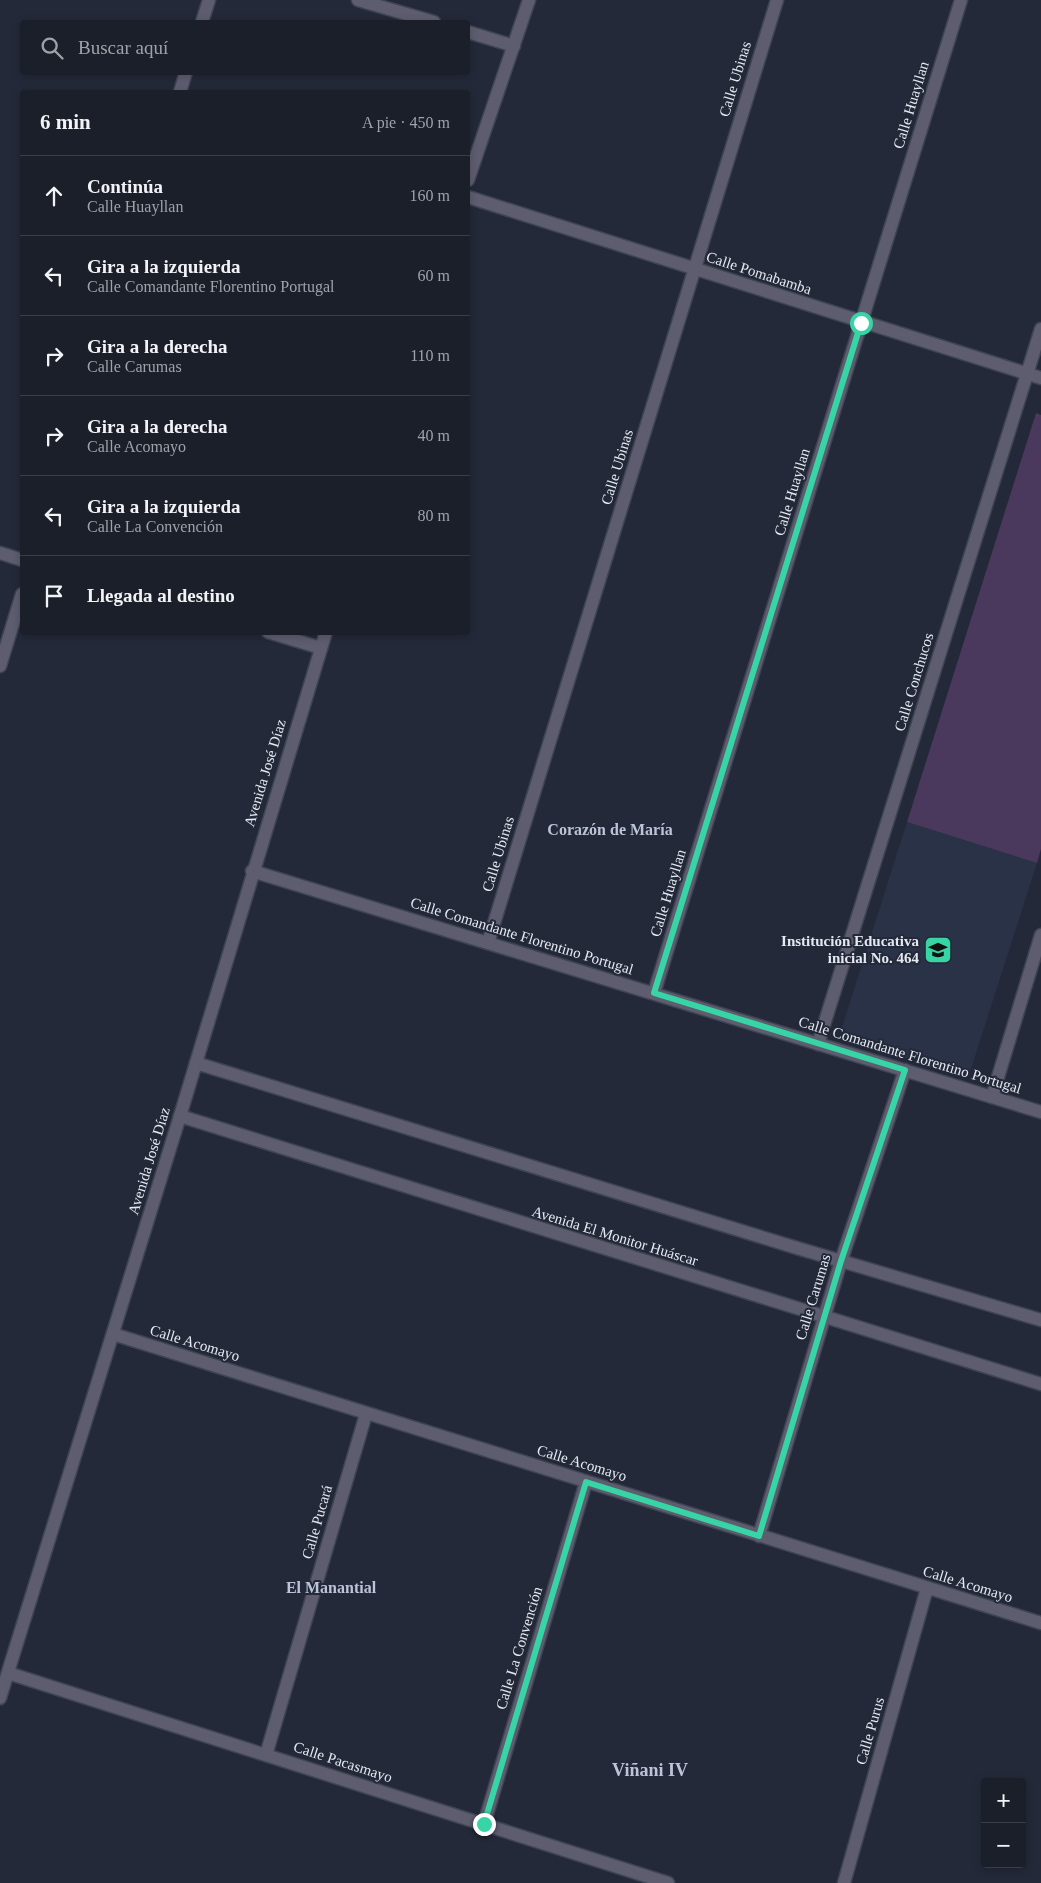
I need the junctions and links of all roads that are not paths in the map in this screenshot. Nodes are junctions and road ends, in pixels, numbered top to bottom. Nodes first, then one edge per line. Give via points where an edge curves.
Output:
1 (209, 0) edge
2 (358, 0) edge
3 (529, 0) edge
4 (777, 0) edge
5 (960, 0) edge
6 (203, 20) edge
7 (427, 20) edge
8 (470, 33) edge
9 (514, 46) junction
10 (185, 75) edge
11 (181, 90) edge
12 (470, 174) edge
13 (470, 198) edge
14 (694, 269) junction
15 (861, 323) junction
16 (1041, 329) edge
17 (1028, 374) junction
18 (1041, 378) edge
19 (0, 553) edge
20 (20, 559) edge
21 (20, 601) edge
22 (278, 635) edge
23 (325, 635) edge
24 (321, 648) junction
25 (0, 666) edge
26 (252, 871) junction
27 (1041, 935) edge
28 (488, 943) junction
29 (654, 993) junction
30 (818, 1044) junction
31 (196, 1063) junction
32 (905, 1070) junction
33 (992, 1097) junction
34 (1041, 1112) edge
35 (180, 1116) junction
36 (841, 1261) junction
37 (824, 1318) junction
38 (1041, 1320) edge
39 (113, 1334) junction
40 (1041, 1384) edge
41 (366, 1414) junction
42 (586, 1482) junction
43 (759, 1536) junction
44 (927, 1588) junction
45 (1041, 1624) edge
46 (8, 1673) junction
47 (0, 1698) edge
48 (266, 1755) junction
49 (484, 1824) junction
50 (660, 1882) edge
51 (844, 1883) edge

1 - 6 street
2 - 7 street
3 - 9 street
4 - 14 street, Calle Ubinas
5 - 15 street, Calle Huayllan
8 - 9 street
9 - 12 street
10 - 11 street
13 - 14 street, Calle Pomabamba
14 - 15 street, Calle Pomabamba
14 - 28 street, Calle Ubinas
15 - 17 street, Calle Pomabamba
15 - 29 street, Calle Huayllan
16 - 17 street, Calle Conchucos
17 - 18 street, Calle Pomabamba
17 - 30 street, Calle Conchucos
19 - 20 street
21 - 25 street
22 - 24 street
23 - 24 street, Avenida José Díaz
24 - 26 street, Avenida José Díaz
26 - 28 street, Calle Comandante Florentino Portugal
26 - 31 street, Avenida José Díaz
27 - 33 street
28 - 29 street, Calle Comandante Florentino Portugal
29 - 30 street, Calle Comandante Florentino Portugal
30 - 32 street, Calle Comandante Florentino Portugal
31 - 35 street, Avenida José Díaz
31 - 36 street
32 - 33 street, Calle Comandante Florentino Portugal
32 - 36 street, Calle Carumas
33 - 34 street, Calle Comandante Florentino Portugal
35 - 37 street, Avenida El Monitor Huáscar
35 - 39 street, Avenida José Díaz
36 - 37 street, Calle Carumas
36 - 38 street
37 - 40 street, Avenida El Monitor Huáscar
37 - 43 street, Calle Carumas
39 - 41 street, Calle Acomayo
39 - 46 street, Avenida José Díaz
41 - 42 street, Calle Acomayo
41 - 48 street, Calle Pucará
42 - 43 street, Calle Acomayo
42 - 49 street, Calle La Convención
43 - 44 street, Calle Acomayo
44 - 45 street, Calle Acomayo
44 - 51 street, Calle Purus
46 - 47 street, Avenida José Díaz
46 - 48 street, Calle Pacasmayo
48 - 49 street, Calle Pacasmayo
49 - 50 street, Calle Pacasmayo

